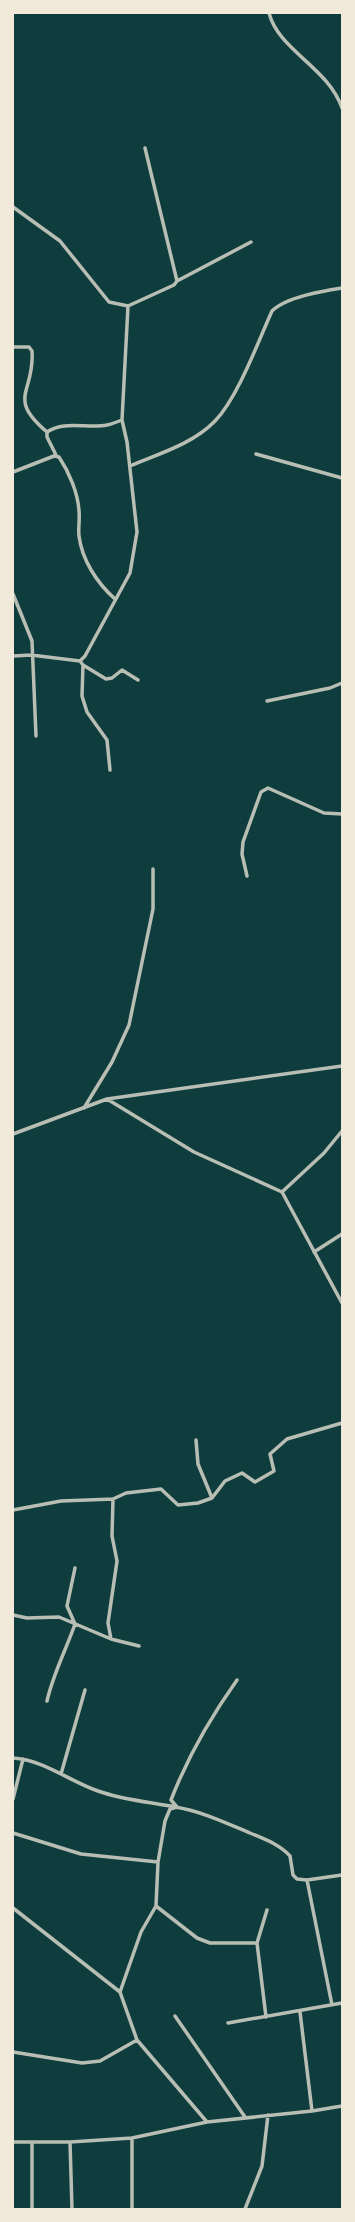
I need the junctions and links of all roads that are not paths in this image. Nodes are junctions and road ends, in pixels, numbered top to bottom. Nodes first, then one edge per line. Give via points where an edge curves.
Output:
1 (269, 13) edge
2 (342, 108) edge
3 (145, 148) dead end
4 (13, 207) edge
5 (251, 242) dead end
6 (177, 281) junction
7 (342, 288) edge
8 (128, 306) junction
9 (13, 347) edge
10 (122, 420) junction
11 (47, 432) junction
12 (256, 454) dead end
13 (56, 455) junction
14 (130, 466) junction
15 (13, 472) edge
16 (342, 478) edge
17 (13, 594) edge
18 (115, 599) junction
19 (31, 655) junction
20 (13, 656) edge
21 (80, 661) junction
22 (83, 665) junction
23 (138, 680) dead end
24 (342, 683) edge
25 (267, 701) dead end
26 (36, 736) dead end
27 (110, 770) dead end
28 (342, 814) edge
29 (153, 869) dead end
30 (247, 876) dead end
31 (342, 1066) edge
32 (107, 1099) junction
33 (84, 1108) junction
34 (342, 1131) edge
35 (13, 1134) edge
36 (282, 1192) junction
37 (342, 1234) edge
38 (314, 1252) junction
39 (342, 1303) edge
40 (342, 1422) edge
41 (196, 1440) dead end
42 (212, 1498) junction
43 (113, 1499) junction
44 (13, 1510) edge
45 (74, 1568) dead end
46 (13, 1615) edge
47 (75, 1624) junction
48 (111, 1639) junction
49 (139, 1646) dead end
50 (237, 1680) dead end
51 (85, 1690) dead end
52 (47, 1701) dead end
53 (13, 1758) edge
54 (23, 1759) junction
55 (61, 1774) junction
56 (13, 1799) edge
57 (176, 1807) junction
58 (13, 1833) edge
59 (158, 1862) junction
60 (342, 1874) edge
61 (307, 1880) junction
62 (156, 1906) junction
63 (13, 1908) edge
64 (267, 1910) dead end
65 (257, 1943) junction
66 (120, 1992) junction
67 (342, 2003) edge
68 (332, 2005) junction
69 (300, 2012) junction
70 (175, 2016) dead end
71 (266, 2017) junction
72 (228, 2023) dead end
73 (138, 2040) junction
74 (13, 2052) edge
75 (342, 2106) edge
76 (312, 2111) junction
77 (268, 2115) junction
78 (245, 2117) junction
79 (207, 2122) junction
80 (132, 2138) junction
81 (13, 2142) edge
82 (32, 2142) junction
83 (70, 2142) junction
84 (32, 2209) edge
85 (72, 2209) edge
86 (132, 2209) edge
87 (246, 2209) edge

1 - 2 street via 273,25 285,41 329,83
3 - 6 street
4 - 8 street via 60,241 98,287 105,300
5 - 6 street
6 - 8 street via 174,285
7 - 14 street via 318,292 272,310 229,404 214,422 183,444
8 - 10 street
9 - 11 street via 29,347 32,351 31,376 24,399 32,419
10 - 11 street via 107,425 66,426
10 - 14 street
11 - 13 street
12 - 16 street
13 - 15 street
13 - 18 street via 64,465 78,500 79,537 84,554 102,588
14 - 18 street via 137,532 130,573
17 - 19 street via 32,642
18 - 21 street
19 - 20 street
19 - 21 street
19 - 26 street
21 - 22 street
22 - 23 street via 106,679 112,678 122,670
22 - 27 street via 82,696 87,712 107,740
24 - 25 street via 330,688
28 - 30 street via 324,813 268,788 261,792 243,842 242,854
29 - 33 street via 153,909 129,1025 112,1062
31 - 32 street
32 - 33 street
32 - 36 street via 194,1152
33 - 35 street
34 - 36 street via 324,1153
36 - 38 street
37 - 38 street
38 - 39 street
40 - 42 street via 286,1438 270,1454 274,1471 255,1482 242,1473 225,1481
41 - 42 street via 198,1464
42 - 43 street via 198,1503 178,1505 161,1489 126,1493
43 - 44 street via 61,1501
43 - 48 street via 112,1536 117,1561 108,1622
45 - 47 street via 68,1606
46 - 47 street via 27,1618 59,1617
47 - 48 street
47 - 52 street via 52,1679
48 - 49 street
50 - 57 street via 211,1717 181,1775 171,1800
51 - 55 street
53 - 54 street
54 - 55 street
54 - 56 street
55 - 57 street via 73,1782 98,1791 138,1802
57 - 59 street via 170,1809 167,1815
57 - 61 street via 219,1820 270,1842 290,1856 297,1879
58 - 59 street via 81,1854
59 - 62 street
60 - 61 street
61 - 68 street
62 - 65 street via 197,1938 210,1943
62 - 66 street via 141,1932
63 - 66 street
64 - 65 street
65 - 71 street
66 - 73 street
67 - 68 street
68 - 69 street
69 - 71 street
69 - 76 street
70 - 78 street
71 - 72 street
73 - 74 street via 100,2061 82,2064
73 - 79 street
75 - 76 street
76 - 77 street
77 - 78 street
77 - 87 street via 262,2166
78 - 79 street
79 - 80 street
80 - 83 street
80 - 86 street
81 - 82 street
82 - 83 street
82 - 84 street
83 - 85 street

